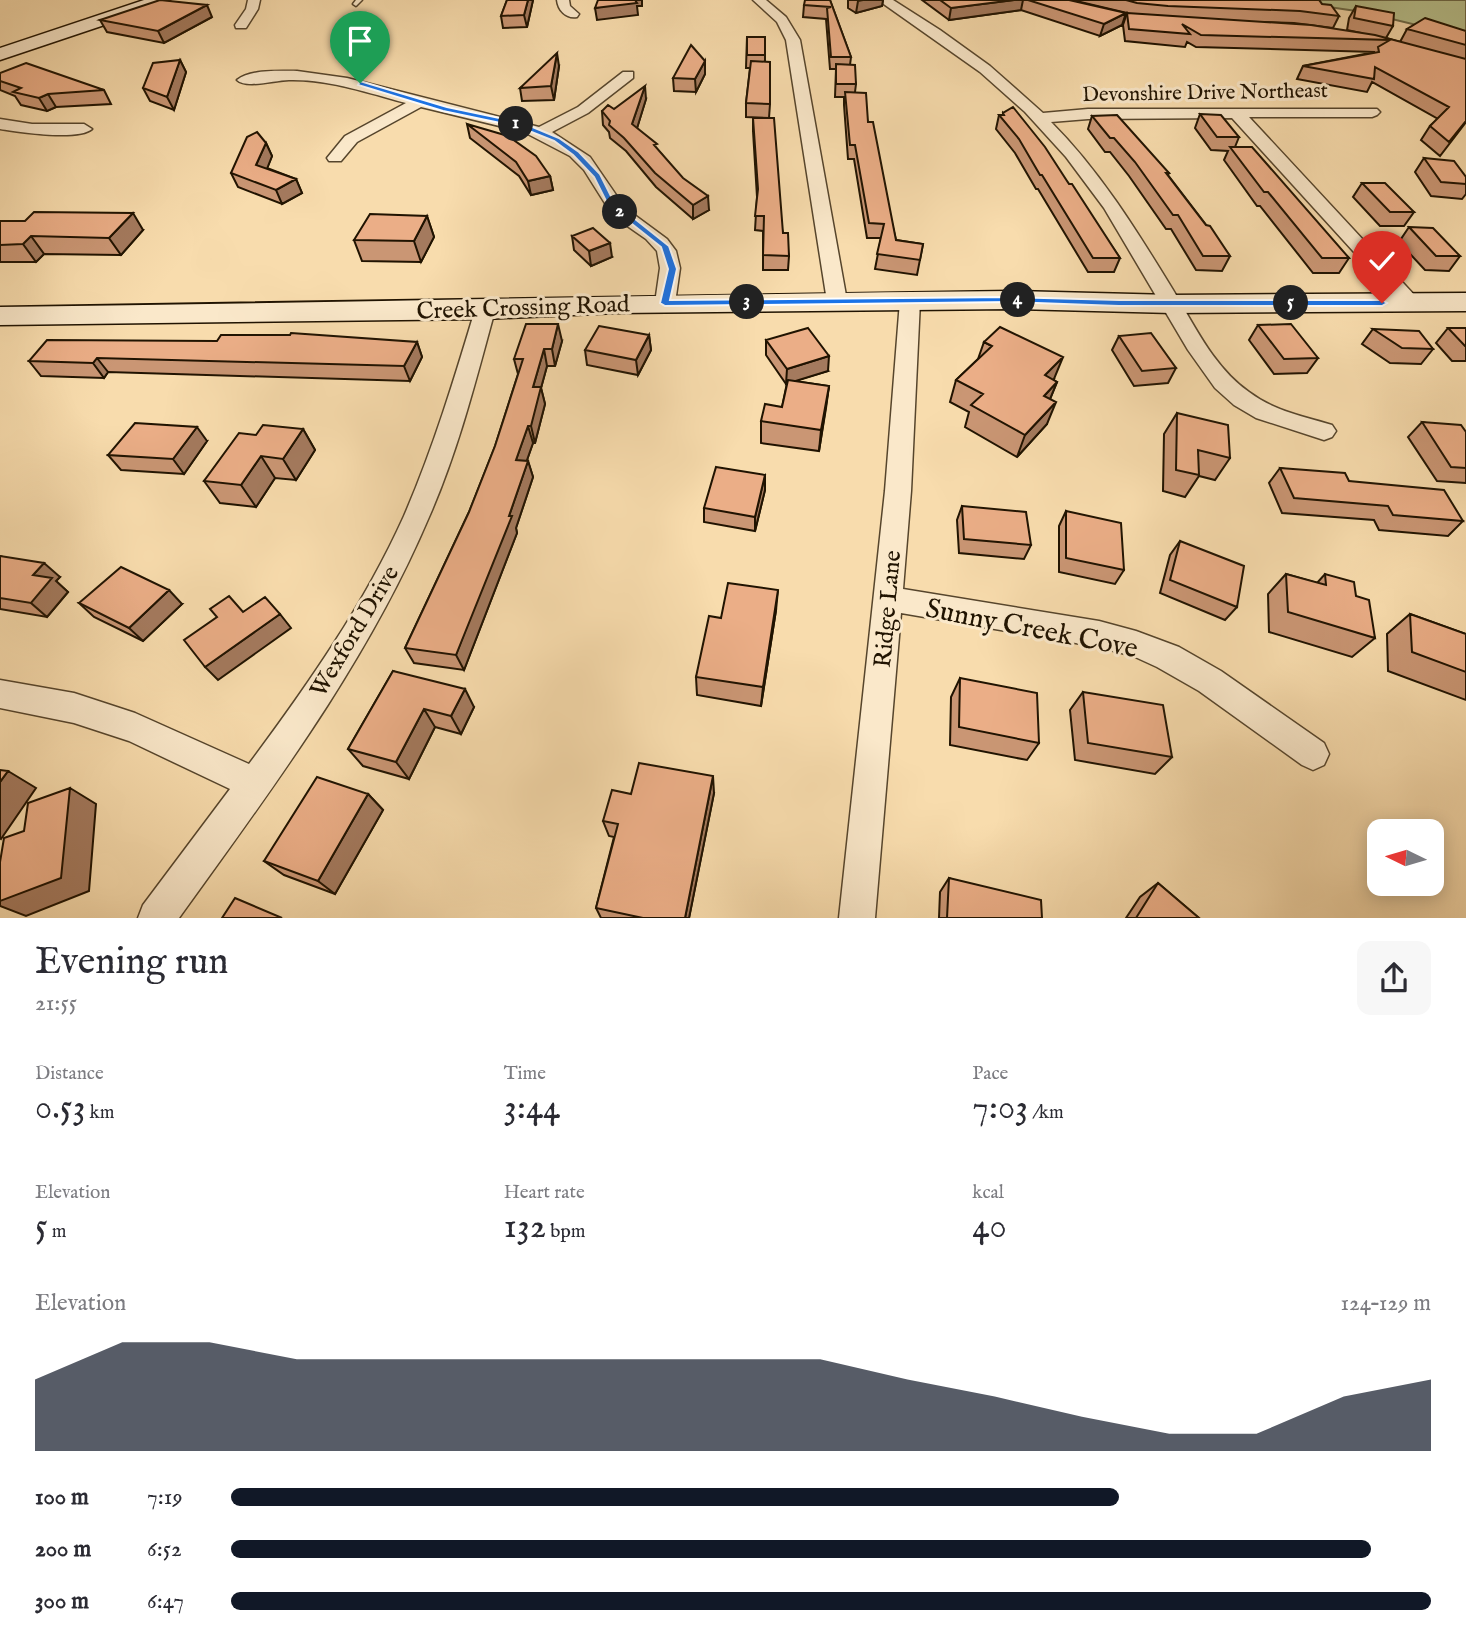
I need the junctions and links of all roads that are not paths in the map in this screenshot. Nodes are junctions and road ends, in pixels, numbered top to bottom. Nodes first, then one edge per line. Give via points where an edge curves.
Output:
1 (254, 0) edge
2 (563, 0) edge
3 (884, 0) edge
4 (150, 1) edge
5 (766, 1) edge
6 (573, 14) dead end
7 (242, 25) dead end
8 (0, 54) edge
9 (628, 75) dead end
10 (244, 80) dead end
11 (420, 102) junction
12 (1372, 112) dead end
13 (1236, 113) junction
14 (1039, 118) junction
15 (0, 124) edge
16 (84, 130) dead end
17 (540, 132) junction
18 (335, 158) dead end
19 (837, 301) junction
20 (910, 301) junction
21 (1466, 302) edge
22 (665, 303) junction
23 (1411, 303) junction
24 (1172, 304) junction
25 (485, 310) junction
26 (0, 316) edge
27 (1324, 432) dead end
28 (888, 599) junction
29 (0, 694) edge
30 (1312, 754) dead end
31 (254, 783) junction
32 (156, 918) edge
33 (857, 918) edge

1 - 7 street
2 - 6 street
3 - 14 street via 968,55
4 - 8 street
5 - 19 street via 793,40
9 - 17 street via 583,110
10 - 11 street via 280,75 345,80
11 - 17 street
11 - 18 street via 351,139
12 - 13 street, Devonshire Drive Northeast
13 - 14 street, Devonshire Drive Northeast
13 - 23 street
14 - 24 street via 1096,184
15 - 16 street
17 - 22 street via 587,163 611,203 664,246 672,269
19 - 20 street, Creek Crossing Road
19 - 22 street, Creek Crossing Road
20 - 24 street, Creek Crossing Road
20 - 28 street, Ridge Lane
21 - 23 street, Creek Crossing Road
22 - 25 street, Creek Crossing Road
23 - 24 street, Creek Crossing Road
24 - 27 street via 1202,354 1231,390 1267,414
25 - 26 street, Creek Crossing Road
25 - 31 street, Wexford Drive via 444,449 404,545 321,690
28 - 30 street, Sunny Creek Cove via 1136,644 1210,681
28 - 33 street, Ridge Lane
29 - 31 street via 74,708 135,728
31 - 32 street, Wexford Drive

